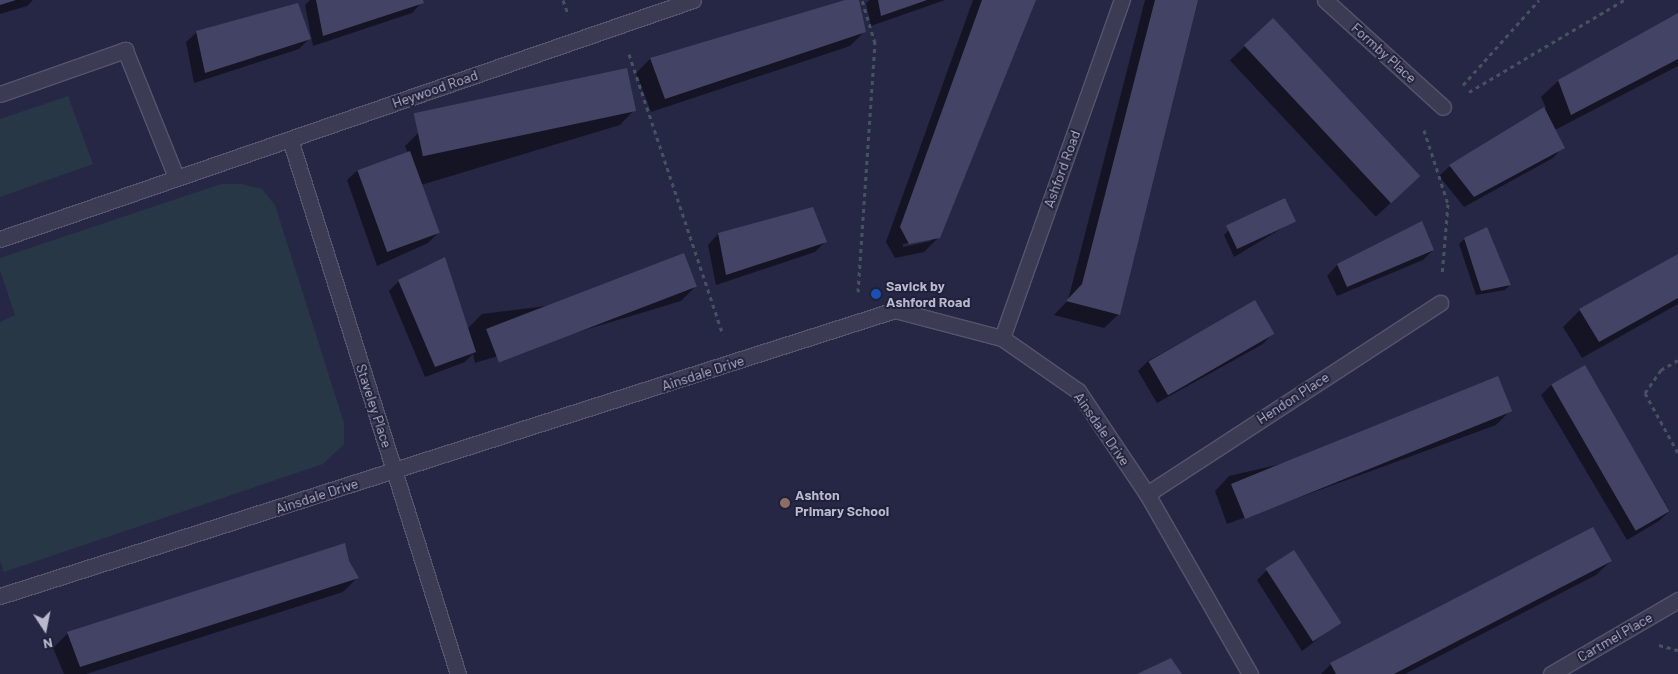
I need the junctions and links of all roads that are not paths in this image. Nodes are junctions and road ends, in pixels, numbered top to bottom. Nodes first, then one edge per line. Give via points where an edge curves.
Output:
1 (693, 0) edge
2 (1122, 0) edge
3 (1325, 0) edge
4 (0, 94) edge
5 (1443, 107) road end
6 (290, 139) junction
7 (176, 177) junction
8 (0, 239) edge
9 (1440, 303) road end
10 (1002, 338) junction
11 (395, 471) junction
12 (1147, 494) junction
13 (0, 596) edge
14 (1678, 600) edge
15 (458, 674) edge
16 (1250, 674) edge
17 (1551, 674) edge

1 - 6 street, Heywood Road
2 - 10 street, Ashford Road
3 - 5 street, Formby Place
4 - 7 street via 125,50
6 - 7 street, Heywood Road
6 - 11 street, Staveley Place
7 - 8 street, Heywood Road
9 - 12 street, Hendon Place
10 - 11 street, Ainsdale Drive via 895,310
10 - 12 street, Ainsdale Drive via 1078,392
11 - 13 street, Ainsdale Drive
11 - 15 street, Staveley Place
12 - 16 street, Ainsdale Drive
14 - 17 street, Cartmel Place

